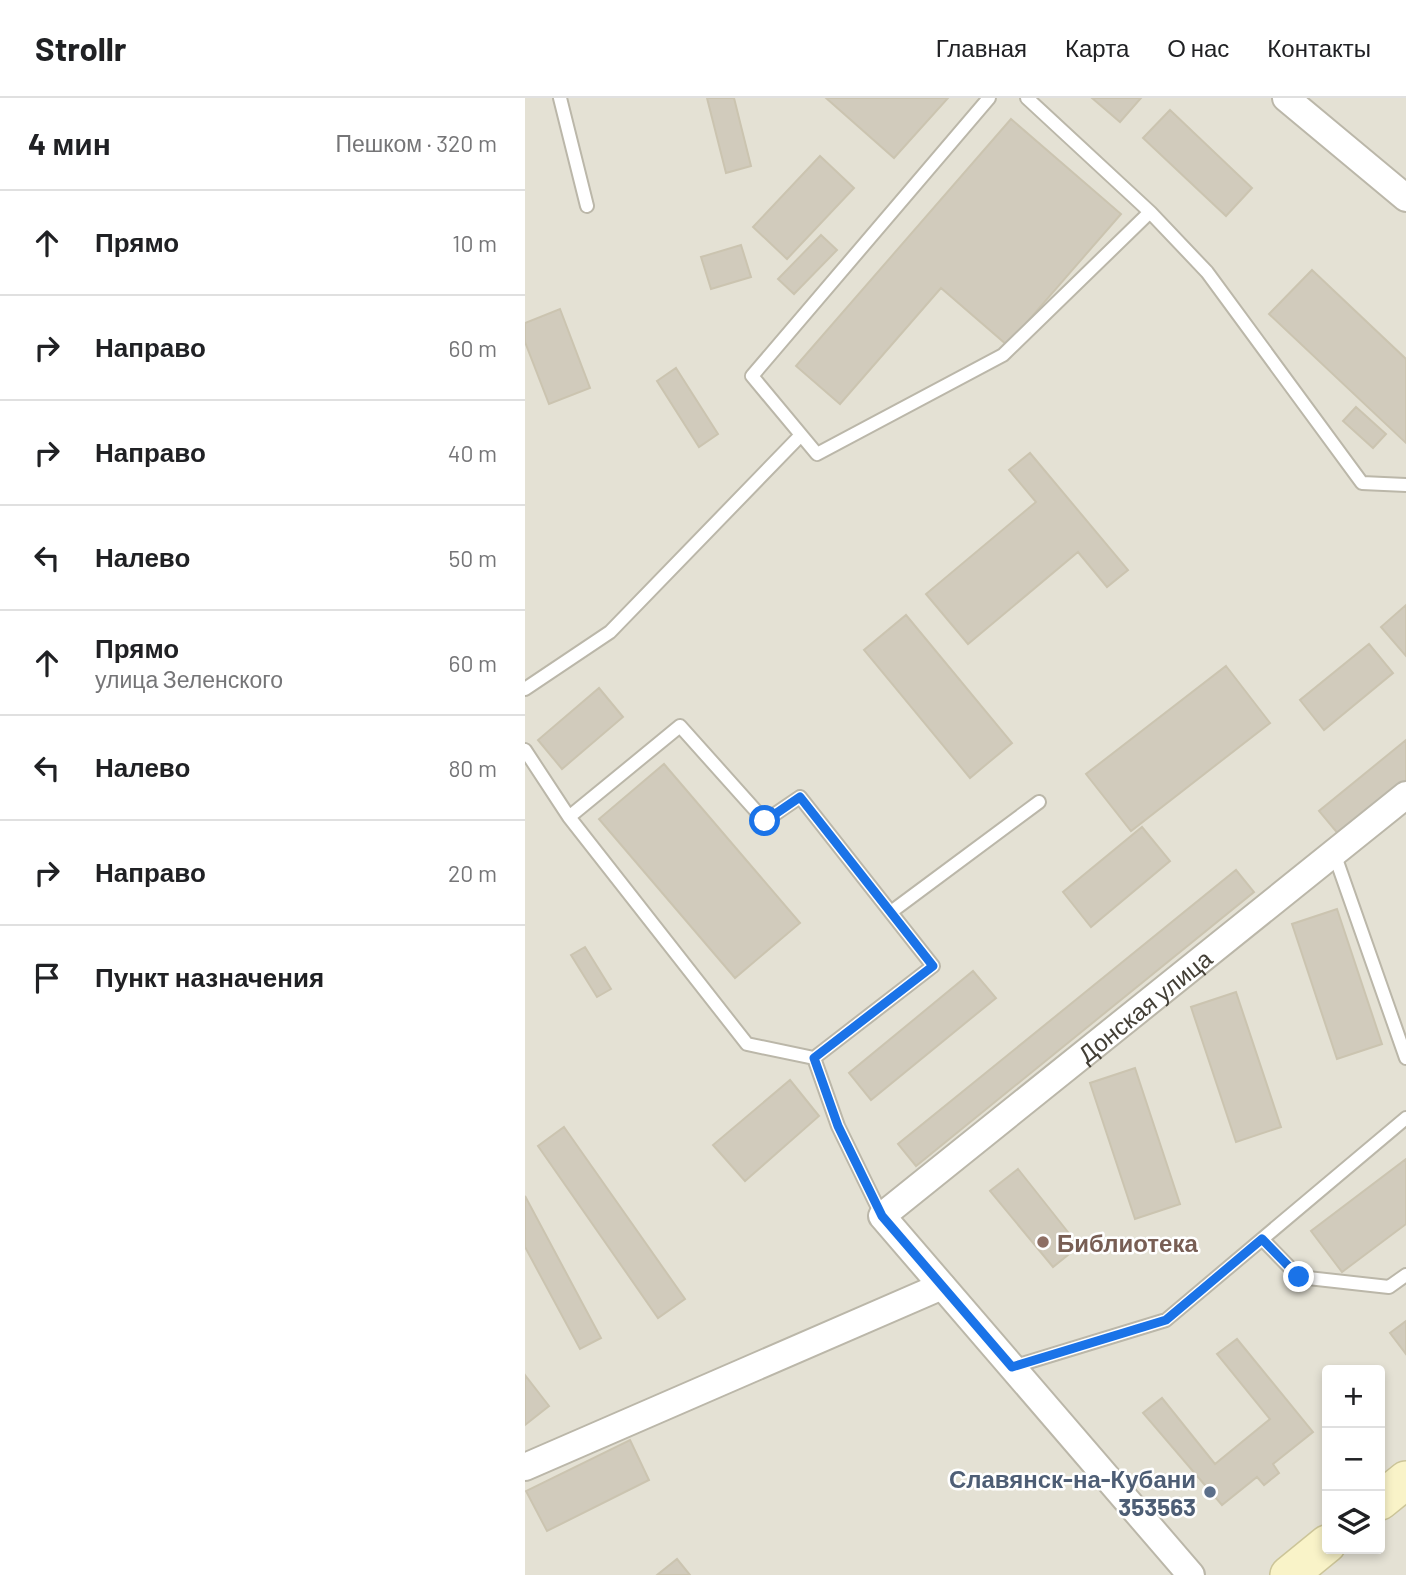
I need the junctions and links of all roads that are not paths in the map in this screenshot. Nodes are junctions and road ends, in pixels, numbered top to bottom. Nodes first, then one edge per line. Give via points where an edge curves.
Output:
1 (560, 98) edge
2 (989, 98) edge
3 (1027, 98) edge
4 (1286, 98) edge
5 (1406, 198) edge
6 (587, 206) dead end
7 (1150, 212) junction
8 (801, 435) junction
9 (1406, 485) edge
10 (525, 689) edge
11 (525, 750) edge
12 (1406, 795) edge
13 (1039, 802) dead end
14 (569, 817) junction
15 (1334, 853) junction
16 (891, 912) junction
17 (814, 1058) junction
18 (1406, 1058) edge
19 (1406, 1118) edge
20 (882, 1216) junction
21 (1262, 1239) junction
22 (1406, 1275) edge
23 (942, 1286) junction
24 (1012, 1367) junction
25 (525, 1467) edge
26 (1406, 1480) edge
27 (1385, 1497) edge
28 (1322, 1548) edge
29 (1191, 1575) edge
30 (1289, 1575) edge

1 - 6 lane
2 - 8 lane via 752,376
3 - 7 lane
4 - 5 street
7 - 8 lane via 1003,355 817,454
7 - 9 lane via 1207,272 1362,483
8 - 10 lane via 610,632
11 - 14 lane
12 - 15 street, Донская улица
13 - 16 lane
14 - 16 lane via 680,726 765,821 800,797
14 - 17 lane via 747,1044
15 - 18 lane
15 - 20 street, Донская улица
16 - 17 lane via 933,966
17 - 20 lane via 838,1126
19 - 21 lane
20 - 23 street
21 - 22 lane via 1299,1277 1389,1287
21 - 24 lane via 1166,1320
23 - 24 street
23 - 25 street
24 - 29 street
26 - 27 street
28 - 30 street

